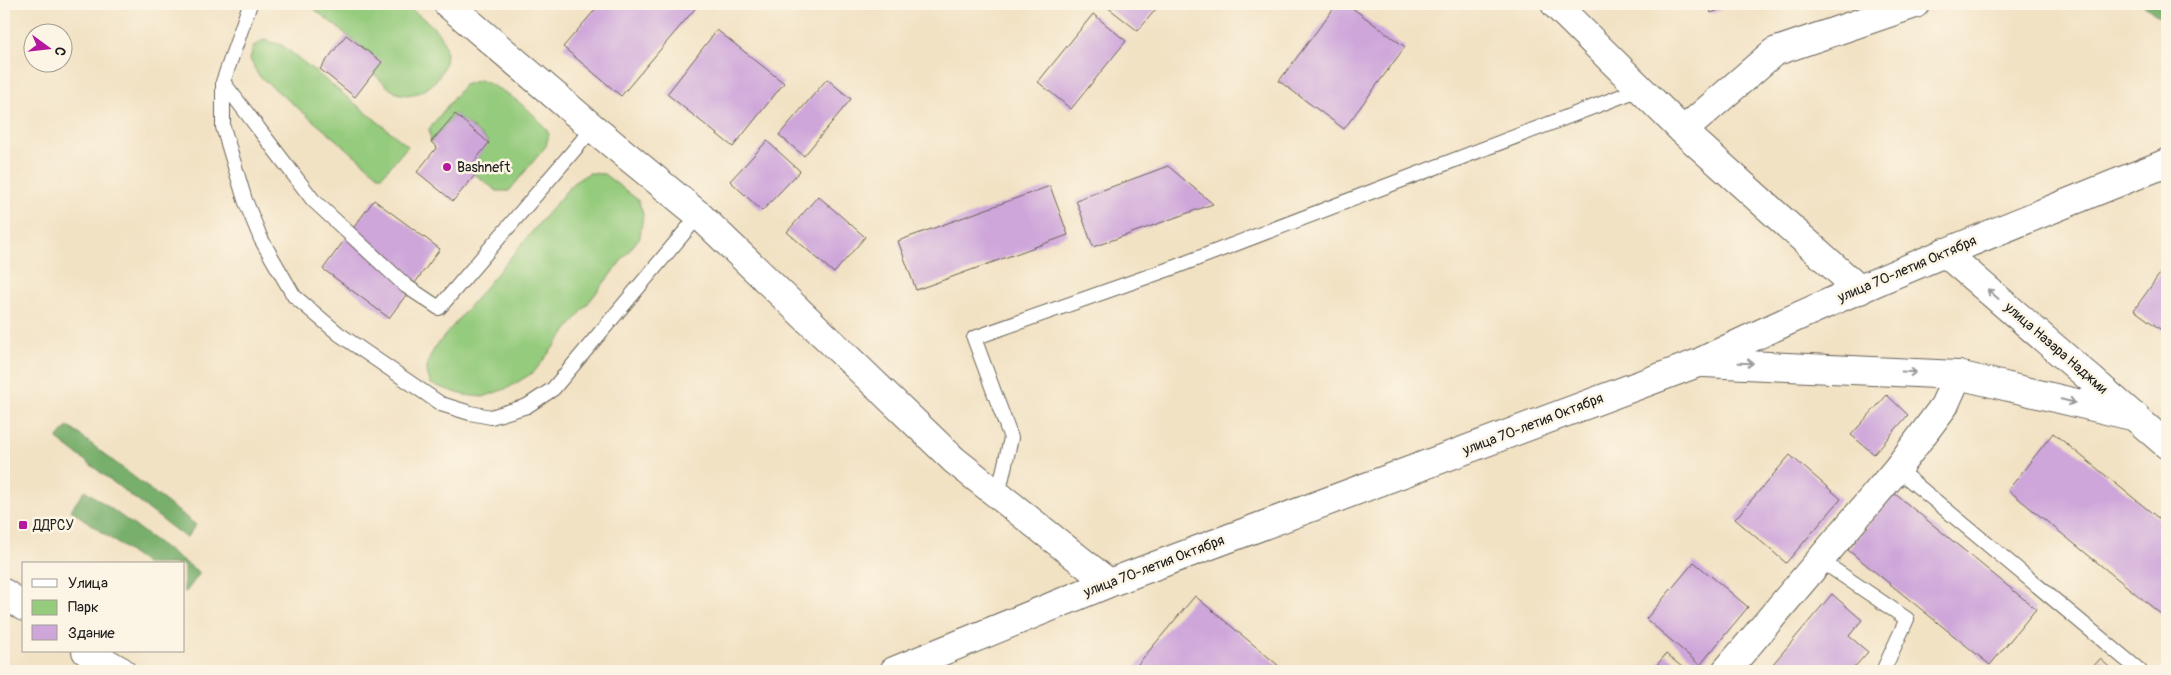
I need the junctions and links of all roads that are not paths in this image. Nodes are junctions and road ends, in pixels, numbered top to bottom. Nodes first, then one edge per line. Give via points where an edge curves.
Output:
1 (250, 4) edge
2 (448, 4) edge
3 (1555, 4) edge
4 (1915, 4) edge
5 (223, 82) junction
6 (1640, 89) junction
7 (593, 128) junction
8 (1682, 131) junction
9 (2167, 163) edge
10 (699, 215) junction
11 (1944, 252) junction
12 (1860, 290) junction
13 (1698, 362) junction
14 (1958, 375) junction
15 (2136, 417) junction
16 (2167, 445) edge
17 (1897, 469) junction
18 (998, 496) junction
19 (1820, 560) junction
20 (1109, 583) junction
21 (4, 592) edge
22 (22, 606) edge
23 (82, 652) edge
24 (88, 652) edge
25 (102, 671) edge
26 (121, 671) edge
27 (894, 671) edge
28 (1726, 671) edge
29 (1883, 671) edge
30 (2140, 671) edge

1 - 5 lane
2 - 7 street
3 - 6 street
4 - 8 street via 1774,52
5 - 7 lane via 313,200 406,286 439,308
5 - 10 lane via 223,127 245,200 261,239 294,296 339,334 441,404 470,413 491,417 527,406 553,389
6 - 8 street
6 - 18 lane via 1175,268 974,338 1011,438
7 - 10 street
8 - 12 street
9 - 11 street, улица 70-летия Октября
10 - 18 street via 954,460
11 - 12 street, улица 70-летия Октября
15 -> 11 street, улица Назара Наджми
12 - 13 street, улица 70-летия Октября
13 -> 14 street
13 - 20 street, улица 70-летия Октября
14 -> 15 street
14 - 17 street via 1944,406
15 - 16 street, улица Назара Наджми
17 - 19 street
17 - 30 lane
18 - 20 street
19 - 28 street
19 - 29 lane via 1906,619
20 - 27 street, улица 70-летия Октября
21 - 22 street
23 - 25 street
24 - 26 street

